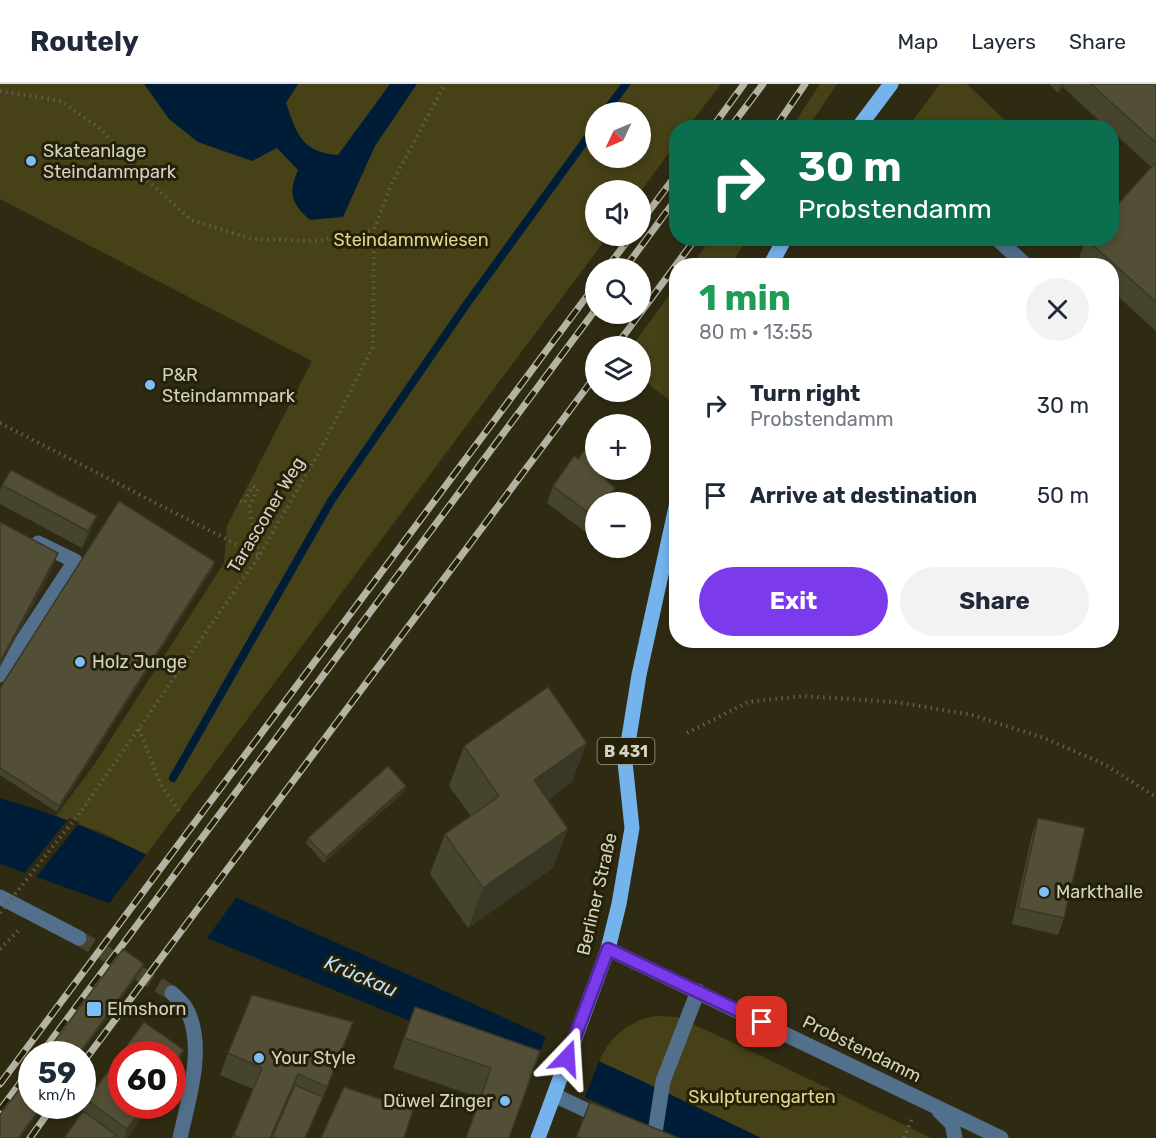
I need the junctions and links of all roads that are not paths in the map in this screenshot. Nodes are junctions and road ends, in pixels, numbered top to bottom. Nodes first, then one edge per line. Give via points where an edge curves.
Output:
1 (891, 84) edge
2 (864, 120) edge
3 (1005, 246) edge
4 (1018, 258) edge
5 (21, 534) edge
6 (669, 539) edge
7 (0, 675) edge
8 (0, 897) edge
9 (79, 938) tunnel mouth
10 (608, 949) junction
11 (698, 992) junction
12 (172, 993) tunnel mouth
13 (552, 1100) junction
14 (935, 1106) junction
15 (614, 1130) edge
16 (655, 1133) edge
17 (180, 1138) edge
18 (538, 1138) edge
19 (955, 1138) edge
20 (1001, 1138) edge

1 - 2 main road
3 - 4 street
5 - 7 street via 75,561
6 - 10 main road, Berliner Straße / B 431 via 639,675 625,762 632,828
8 - 9 street
10 - 11 street, Probstendamm
10 - 13 main road, Berliner Straße / B 431
11 - 14 street, Probstendamm
11 - 16 street via 663,1082
12 - 17 street via 186,1009 195,1033 194,1070
13 - 15 street via 609,1122
13 - 18 main road, Berliner Straße / B 431
14 - 19 street, Probstendamm via 952,1124
14 - 20 street, Probstendamm

